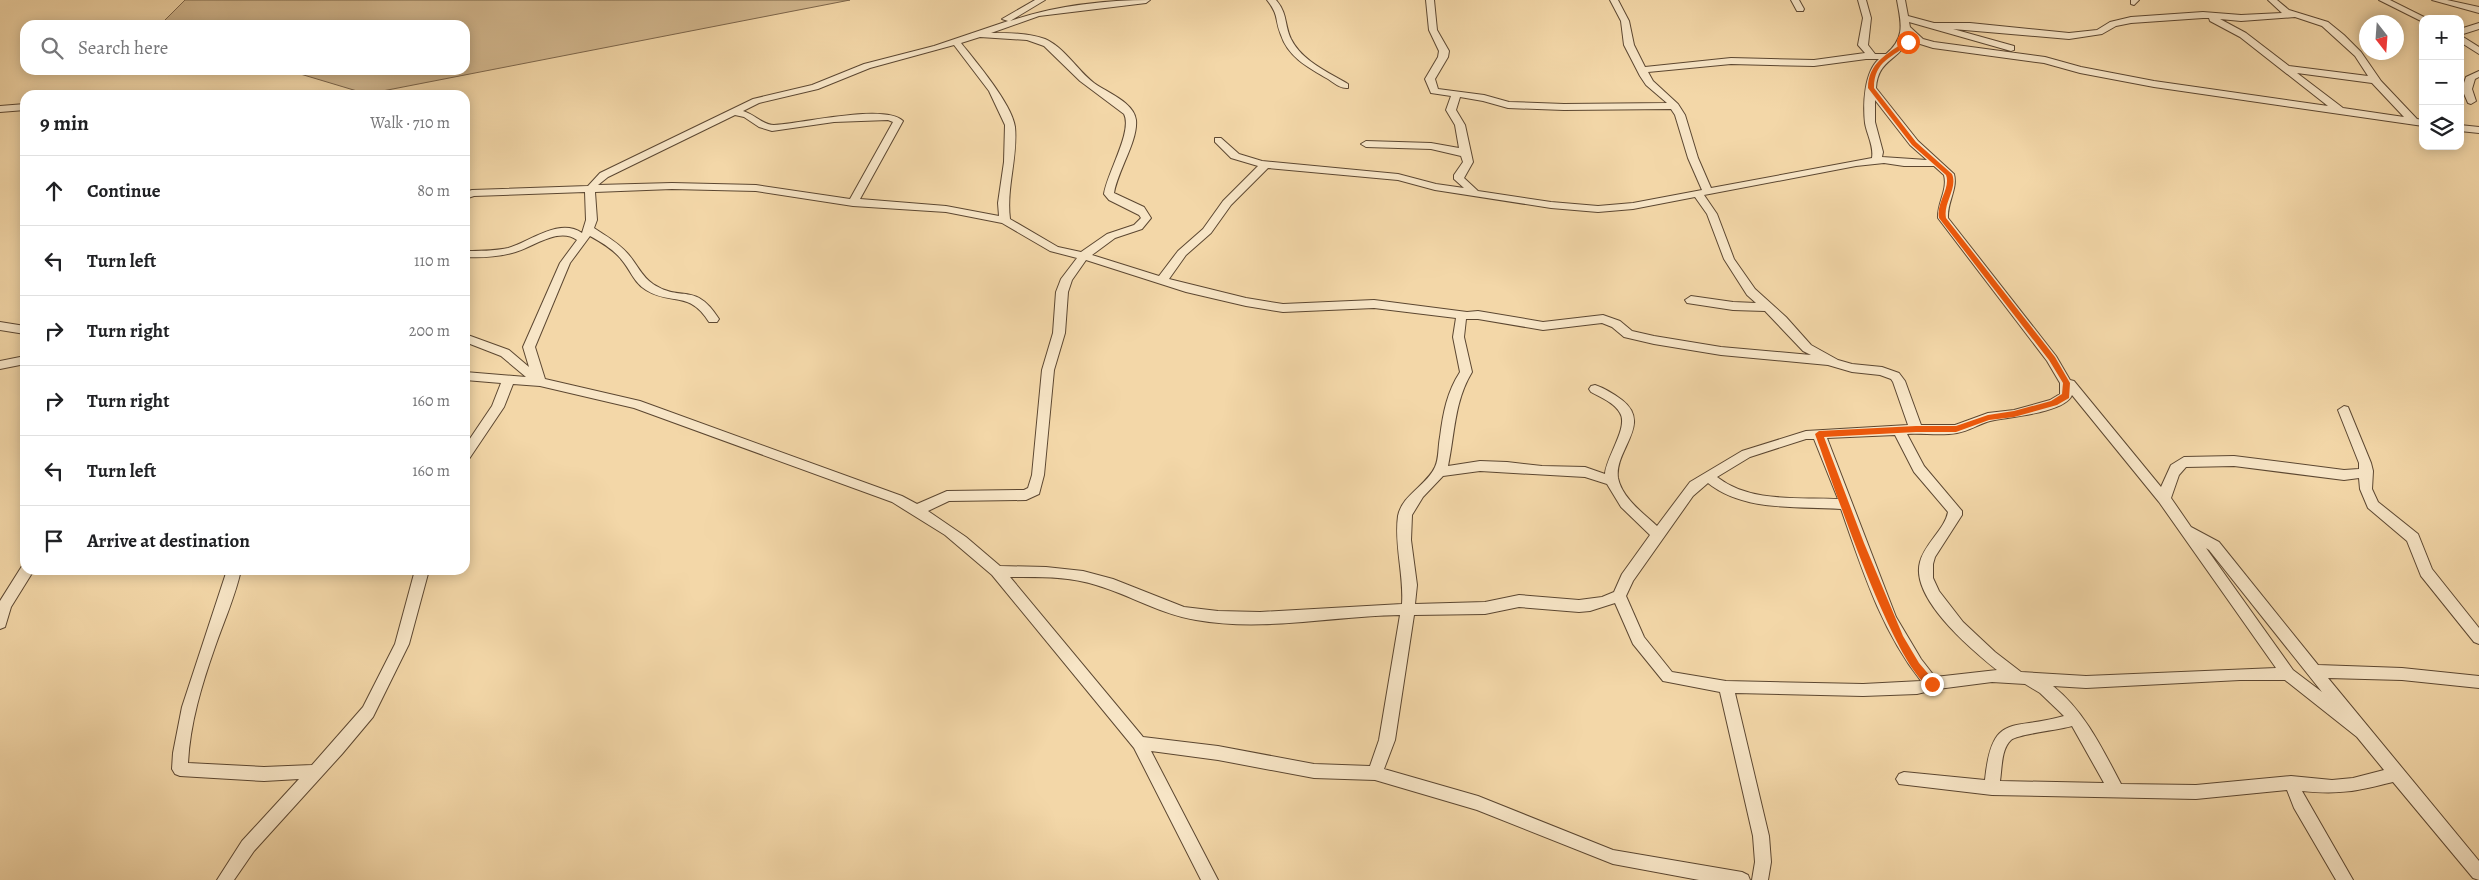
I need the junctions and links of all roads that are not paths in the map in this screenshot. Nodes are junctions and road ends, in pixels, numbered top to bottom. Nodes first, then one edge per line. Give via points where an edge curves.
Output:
1 (1041, 0) edge
2 (1143, 0) edge
3 (1271, 0) edge
4 (1430, 0) edge
5 (1614, 0) edge
6 (1795, 0) edge
7 (1862, 0) edge
8 (1901, 0) edge
9 (2272, 0) edge
10 (2383, 0) edge
11 (2436, 0) edge
12 (1800, 9) dead end
13 (2479, 10) edge
14 (2203, 15) junction
15 (2294, 15) junction
16 (2419, 17) edge
17 (1905, 23) junction
18 (1930, 26) junction
19 (2479, 26) edge
20 (992, 29) junction
21 (2464, 31) edge
22 (976, 34) junction
23 (1920, 41) junction
24 (2464, 41) edge
25 (956, 42) junction
26 (1901, 45) junction
27 (2479, 51) edge
28 (1872, 56) junction
29 (1887, 57) junction
30 (2045, 60) junction
31 (2290, 68) dead end
32 (1642, 70) junction
33 (2479, 74) edge
34 (2374, 80) junction
35 (1345, 86) dead end
36 (1871, 88) junction
37 (1456, 95) junction
38 (0, 100) edge
39 (2471, 101) dead end
40 (20, 102) edge
41 (1674, 106) junction
42 (20, 107) edge
43 (0, 109) edge
44 (733, 111) junction
45 (2340, 111) junction
46 (2418, 122) edge
47 (2464, 128) edge
48 (2479, 130) edge
49 (1218, 140) dead end
50 (1366, 144) dead end
51 (1465, 154) junction
52 (1876, 161) junction
53 (1937, 163) junction
54 (1266, 164) junction
55 (604, 175) junction
56 (531, 190) junction
57 (589, 190) junction
58 (1702, 191) junction
59 (1474, 192) junction
60 (470, 193) edge
61 (853, 202) junction
62 (1005, 220) junction
63 (586, 234) junction
64 (470, 254) edge
65 (1083, 257) junction
66 (1161, 282) junction
67 (1691, 300) dead end
68 (1765, 307) junction
69 (1464, 315) junction
70 (714, 319) dead end
71 (0, 326) edge
72 (20, 329) edge
73 (470, 340) edge
74 (20, 361) edge
75 (1829, 361) junction
76 (0, 365) edge
77 (470, 376) edge
78 (508, 380) junction
79 (540, 382) junction
80 (2066, 383) junction
81 (1595, 389) dead end
82 (2344, 410) dead end
83 (1916, 429) junction
84 (1899, 430) junction
85 (1819, 434) junction
86 (470, 449) edge
87 (2367, 471) junction
88 (1439, 472) junction
89 (1708, 477) junction
90 (1612, 481) junction
91 (2164, 499) junction
92 (1846, 504) junction
93 (917, 510) junction
94 (2186, 531) junction
95 (1660, 535) junction
96 (997, 571) junction
97 (24, 575) edge
98 (233, 575) edge
99 (421, 575) edge
100 (1619, 596) junction
101 (1605, 602) junction
102 (2, 607) edge
103 (1408, 610) junction
104 (1624, 610) junction
105 (0, 623) edge
106 (2479, 638) edge
107 (2314, 671) junction
108 (2288, 674) junction
109 (2021, 677) junction
110 (2479, 682) edge
111 (1932, 684) junction
112 (1726, 687) junction
113 (2076, 719) junction
114 (2366, 734) junction
115 (1138, 744) junction
116 (315, 772) junction
117 (1375, 773) junction
118 (2396, 774) junction
119 (1904, 779) dead end
120 (2291, 783) junction
121 (1992, 788) junction
122 (2116, 790) junction
123 (2479, 873) edge
124 (224, 880) edge
125 (1210, 880) edge
126 (1742, 880) edge
127 (1760, 880) edge
128 (2345, 880) edge

1 - 20 street
2 - 20 street via 1038,14
3 - 35 street via 1283,15 1285,36 1294,52
4 - 37 street via 1433,30 1444,51 1431,76 1432,89
5 - 32 street via 1625,21 1629,45
6 - 12 street
7 - 28 street via 1867,18 1864,45
8 - 17 street
9 - 15 street
10 - 16 street
11 - 13 street
14 - 15 street via 2241,18
14 - 18 street via 2131,20 2113,24 2099,32 2069,36 1970,26
14 - 45 street via 2243,35
15 - 34 street via 2319,22 2352,46
17 - 18 street
17 - 23 street
17 - 26 street
18 - 30 street
19 - 21 street
20 - 22 street
22 - 25 street
22 - 65 street via 1044,42 1087,83 1130,114 1130,131 1116,164 1109,194 1113,199 1141,210 1146,218 1138,227 1105,240
23 - 26 street
23 - 30 street
24 - 27 street
25 - 44 street via 867,66 815,87 756,101
25 - 62 street via 992,90 1010,125 1010,162 1003,203
26 - 29 street
28 - 29 street
28 - 32 street via 1814,62 1739,61
29 - 36 street via 1873,71
30 - 45 street via 2154,84
31 - 34 street
32 - 41 street via 1649,82
33 - 39 street via 2471,77 2467,89
34 - 46 street
36 - 52 street via 1870,122 1878,152
36 - 53 street via 1914,143
37 - 41 street via 1523,106
37 - 51 street via 1451,110 1460,125
38 - 40 street
41 - 58 street via 1685,126
42 - 43 street
44 - 55 street
44 - 61 street via 772,128 834,119 890,117 898,120
45 - 46 street
47 - 48 street
49 - 54 street via 1235,156
50 - 51 street via 1443,148
51 - 59 street via 1468,162 1459,179
52 - 53 street
52 - 58 street
53 - 80 street via 1951,180 1941,211 1943,218 2052,358
54 - 59 street via 1398,177 1435,188
54 - 66 street via 1228,203 1207,231 1182,252
55 - 56 street
55 - 57 street
56 - 57 street
56 - 60 street
57 - 61 street via 672,186 756,188
57 - 63 street via 592,210
58 - 59 street via 1633,206 1598,209 1543,204
58 - 68 street via 1729,259 1754,297
61 - 62 street via 932,207
62 - 65 street via 1054,249
63 - 64 street via 557,233 512,250
63 - 70 street via 618,250 651,288 668,295 699,300
63 - 79 street via 562,269 529,347
65 - 66 street
65 - 93 street via 1062,292 1059,333 1048,370 1034,492 1026,496 947,496
66 - 69 street via 1282,308 1374,304
67 - 68 street
68 - 75 street via 1808,348
69 - 75 street via 1543,326 1603,319 1628,334 1654,340 1728,352
69 - 88 street via 1459,322 1466,372 1452,400
71 - 72 street
73 - 79 street via 505,353
74 - 76 street
75 - 83 street via 1895,376
77 - 78 street
78 - 79 street
78 - 86 street via 498,407
79 - 93 street via 636,404 897,499
80 - 83 street via 2066,396 2054,403 1988,417 1956,429
80 - 91 street
81 - 90 street via 1617,403 1629,418 1613,462
82 - 87 street
83 - 84 street
84 - 85 street
84 - 109 street via 1919,469 1955,511 1926,563 1926,578 1931,591 1988,655
85 - 89 street via 1759,448
85 - 92 street
87 - 91 street via 2344,475 2222,460 2184,462 2172,474
87 - 106 street via 2366,489 2373,505 2413,538 2426,572
88 - 90 street via 1496,466 1585,472
88 - 103 street via 1405,514 1404,540 1410,585
89 - 92 street via 1735,493 1760,498
89 - 95 street via 1688,493
90 - 95 street via 1627,505
91 - 94 street
92 - 111 street via 1899,637 1916,666
93 - 96 street
94 - 107 street via 2214,546
94 - 108 street
95 - 100 street via 1627,578
96 - 103 street via 1054,572 1094,578 1161,606 1198,615 1253,617
96 - 115 street
97 - 102 street
98 - 116 street via 190,701 180,769 264,774
99 - 116 street via 402,644 376,698
100 - 101 street
100 - 104 street
101 - 103 street via 1573,607 1517,601 1488,608
101 - 104 street
102 - 105 street
103 - 117 street via 1387,740
104 - 112 street via 1638,640 1668,677
107 - 110 street via 2402,674
107 - 114 street
108 - 109 street via 2086,682
108 - 114 street
109 - 111 street via 1992,676
109 - 113 street via 2057,698
111 - 112 street via 1917,688 1863,690
112 - 127 street via 1761,836
113 - 121 street via 2025,727 2006,735 1996,748
113 - 122 street
114 - 118 street
115 - 117 street via 1218,753 1314,771
115 - 125 street
116 - 124 street via 248,846
117 - 126 street via 1478,804 1612,857
118 - 120 street via 2332,787
118 - 123 street
119 - 121 street
120 - 122 street via 2196,792
120 - 128 street
121 - 122 street

